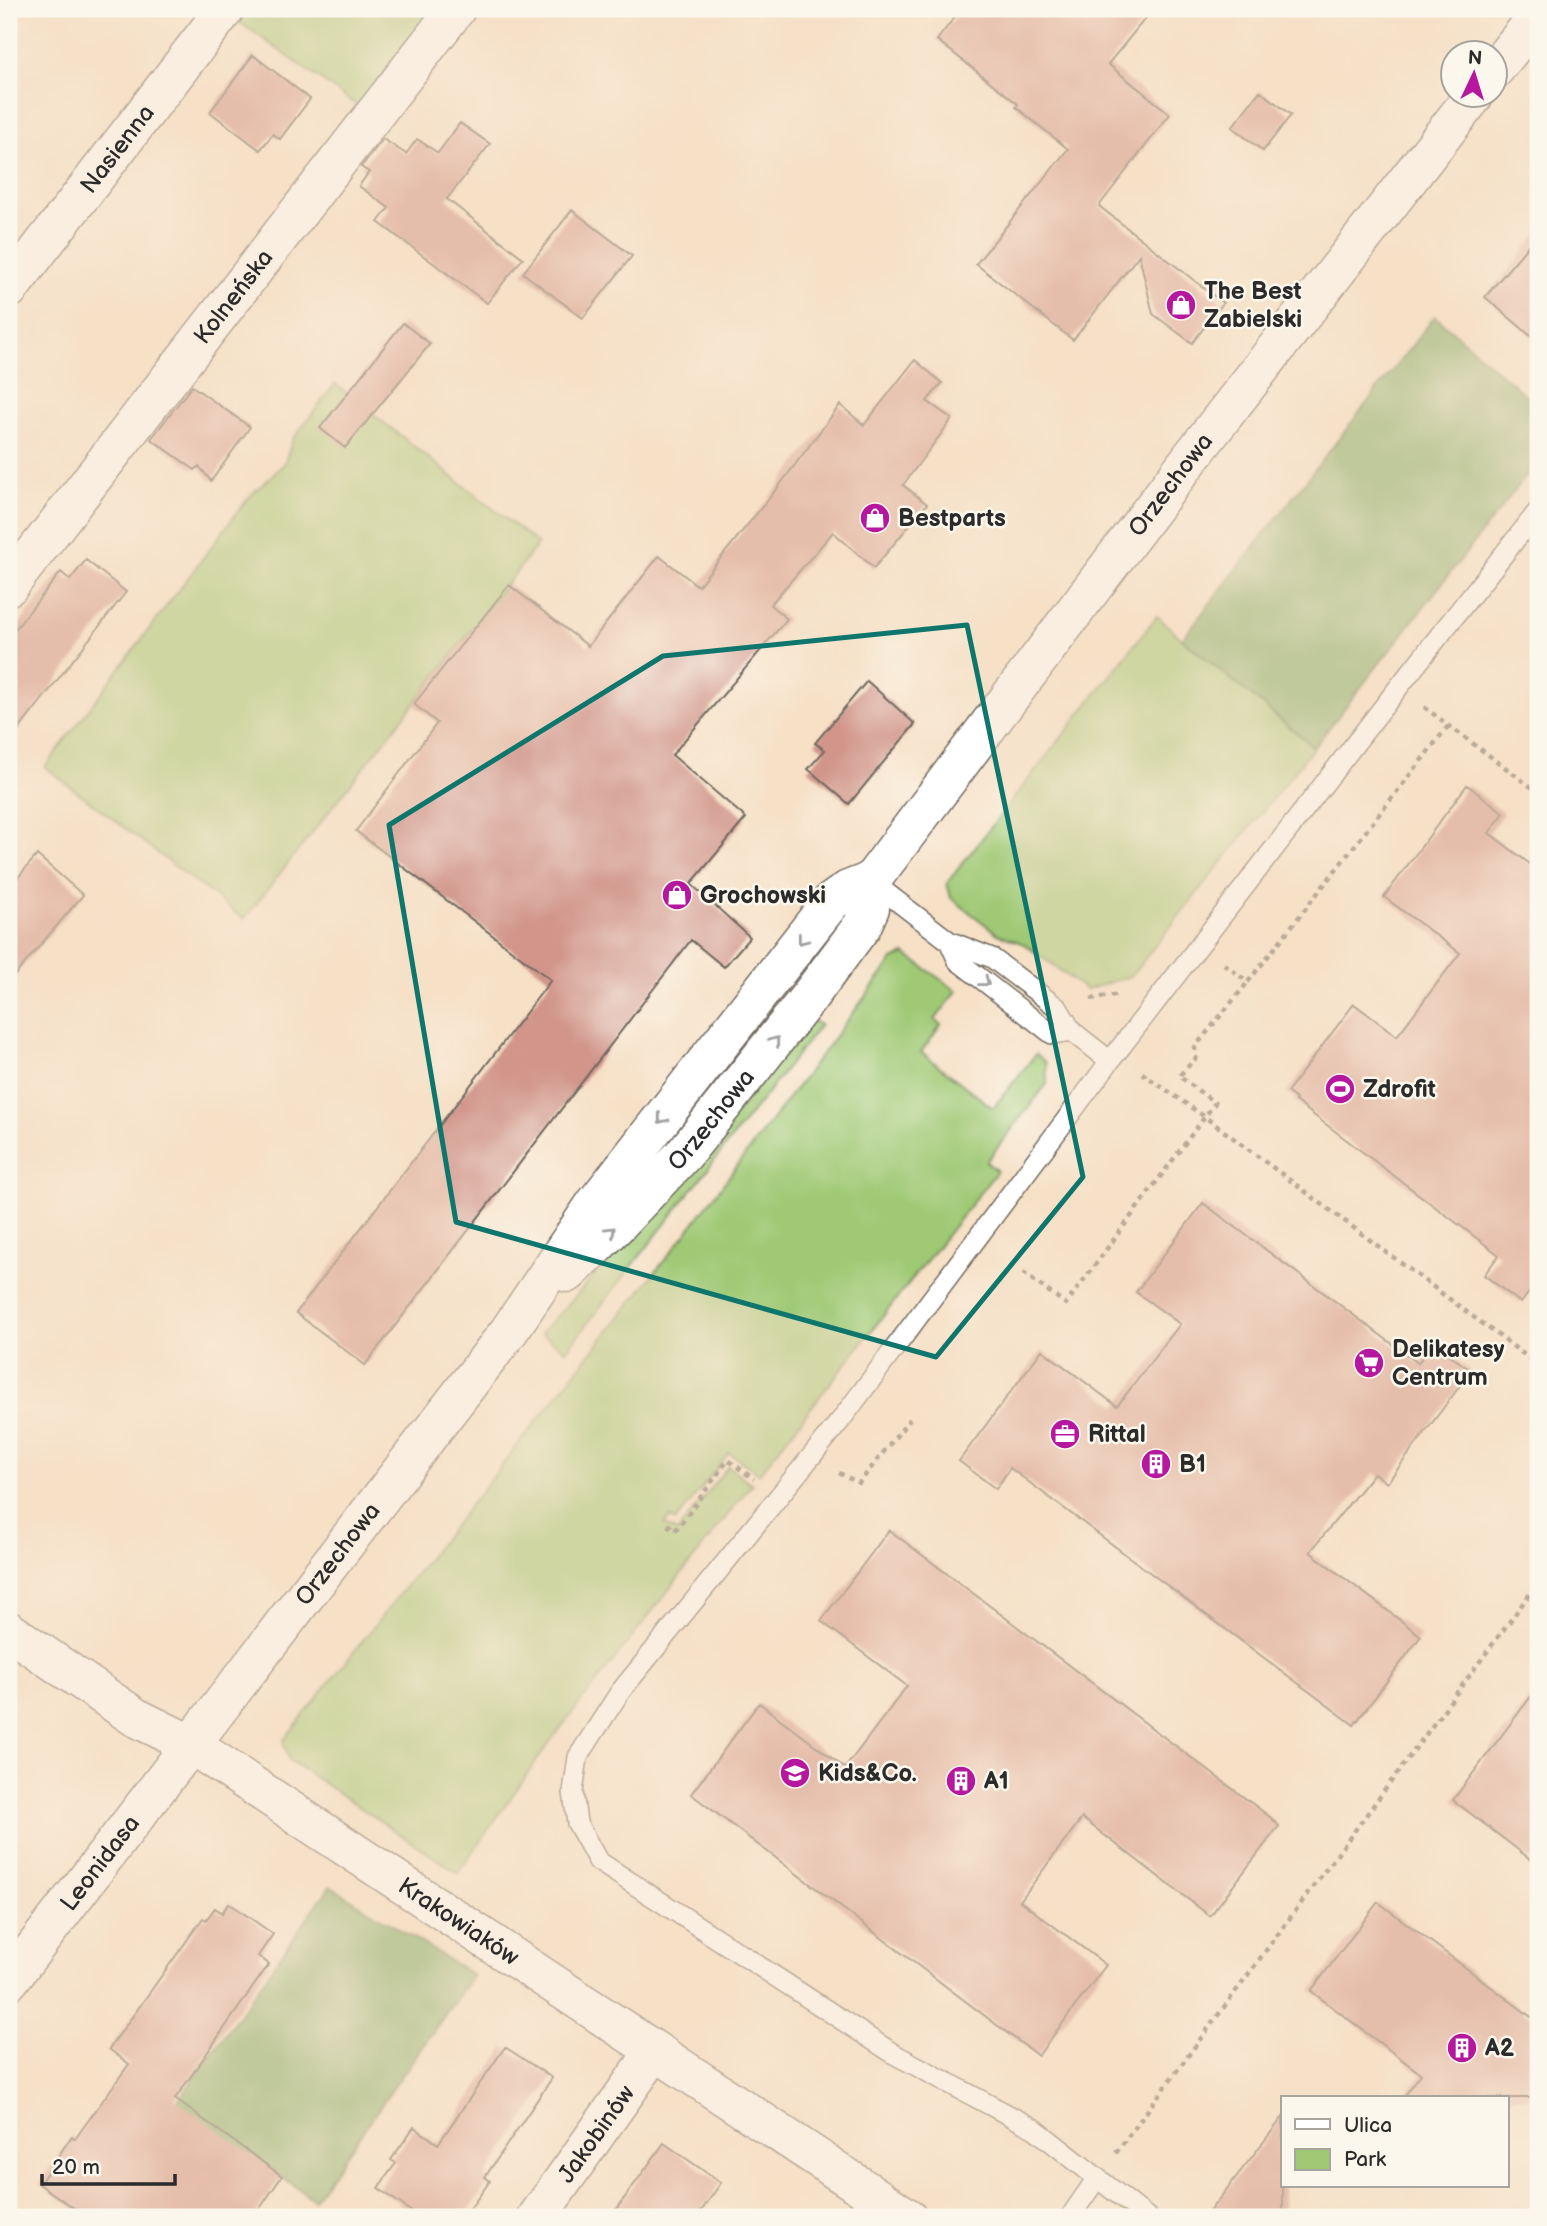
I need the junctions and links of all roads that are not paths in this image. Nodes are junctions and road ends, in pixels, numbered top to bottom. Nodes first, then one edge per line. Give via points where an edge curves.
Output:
1 (225, 9) edge
2 (456, 9) edge
3 (1538, 16) edge
4 (1508, 53) edge
5 (1464, 108) edge
6 (9, 289) edge
7 (1538, 511) edge
8 (9, 586) edge
9 (871, 881) junction
10 (1113, 1057) junction
11 (9, 1631) edge
12 (190, 1744) junction
13 (9, 1981) edge
14 (655, 2051) junction
15 (1097, 2178) junction
16 (537, 2217) edge
17 (907, 2217) edge
18 (1070, 2217) edge
19 (1147, 2217) edge

1 - 6 street, Nasienna
2 - 8 street, Kolneńska
3 - 4 street
5 - 9 street, Orzechowa via 1192,456
7 - 10 lane
9 - 10 lane via 949,941 992,958 1058,1008 1072,1031
9 - 12 street, Orzechowa via 870,908 862,926 705,1130 620,1223 509,1331
10 - 15 lane via 840,1421 620,1692 578,1757 573,1792 577,1823 598,1861 894,2054 1035,2129
11 - 12 street, Krakowiaków via 135,1717
12 - 13 street, Leonidasa
12 - 14 street, Krakowiaków
14 - 16 street, Jakobinów
14 - 17 street, Krakowiaków
15 - 18 lane
15 - 19 lane

